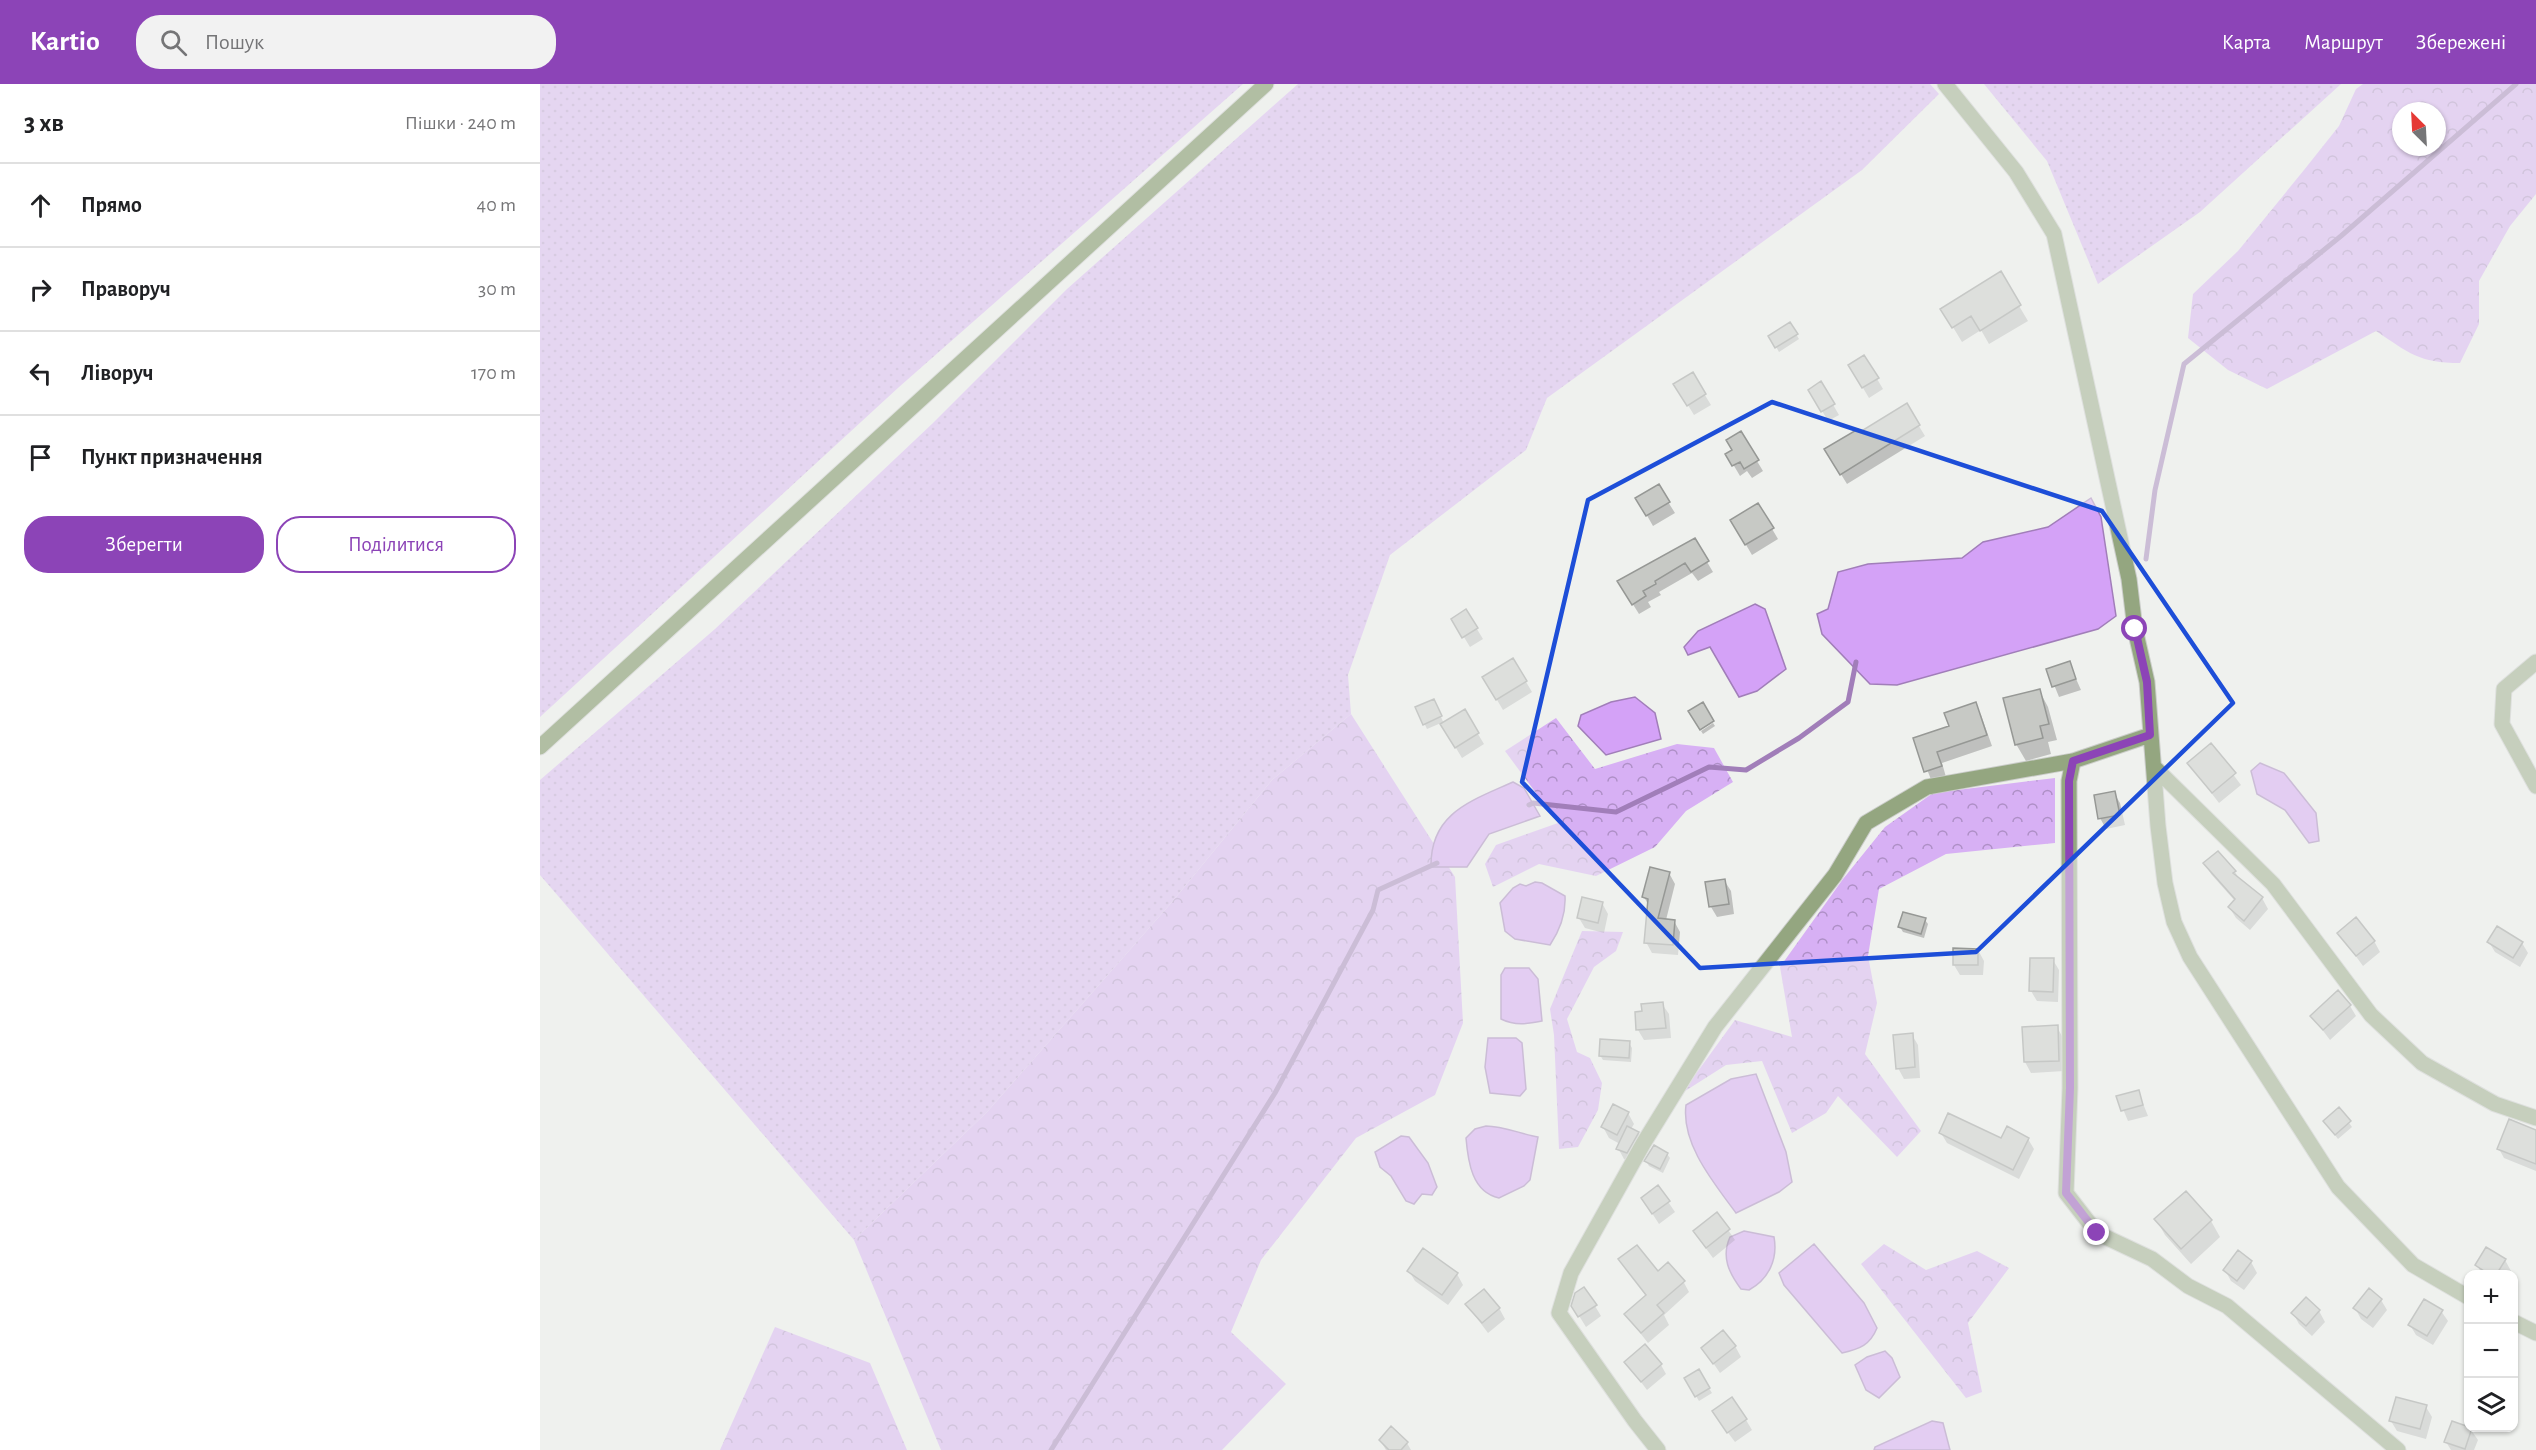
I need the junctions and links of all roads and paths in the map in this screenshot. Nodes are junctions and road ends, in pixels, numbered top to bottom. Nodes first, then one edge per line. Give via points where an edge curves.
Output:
1 (1266, 84) edge
2 (1945, 84) edge
3 (2536, 662) edge
4 (2150, 735) junction
5 (540, 747) edge
6 (2073, 761) junction
7 (2154, 767) junction
8 (2536, 786) edge
9 (2536, 1118) edge
10 (2464, 1294) edge
11 (2518, 1324) edge
12 (2536, 1334) edge
13 (1659, 1450) edge
14 (2398, 1450) edge

1 - 5 street
2 - 4 street via 2016,172 2054,234 2129,579 2147,682
3 - 8 street via 2504,688 2502,724
4 - 6 street
4 - 7 street
6 - 13 street via 1927,787 1866,824 1835,875 1715,1027 1643,1144 1571,1273 1559,1313
6 - 14 street via 2069,781 2070,1088 2066,1193 2097,1233 2152,1259 2188,1286 2227,1306
7 - 9 street via 2273,884 2371,1015 2422,1063 2495,1104
7 - 10 street via 2165,883 2174,922 2190,957 2338,1187 2413,1265
11 - 12 street

